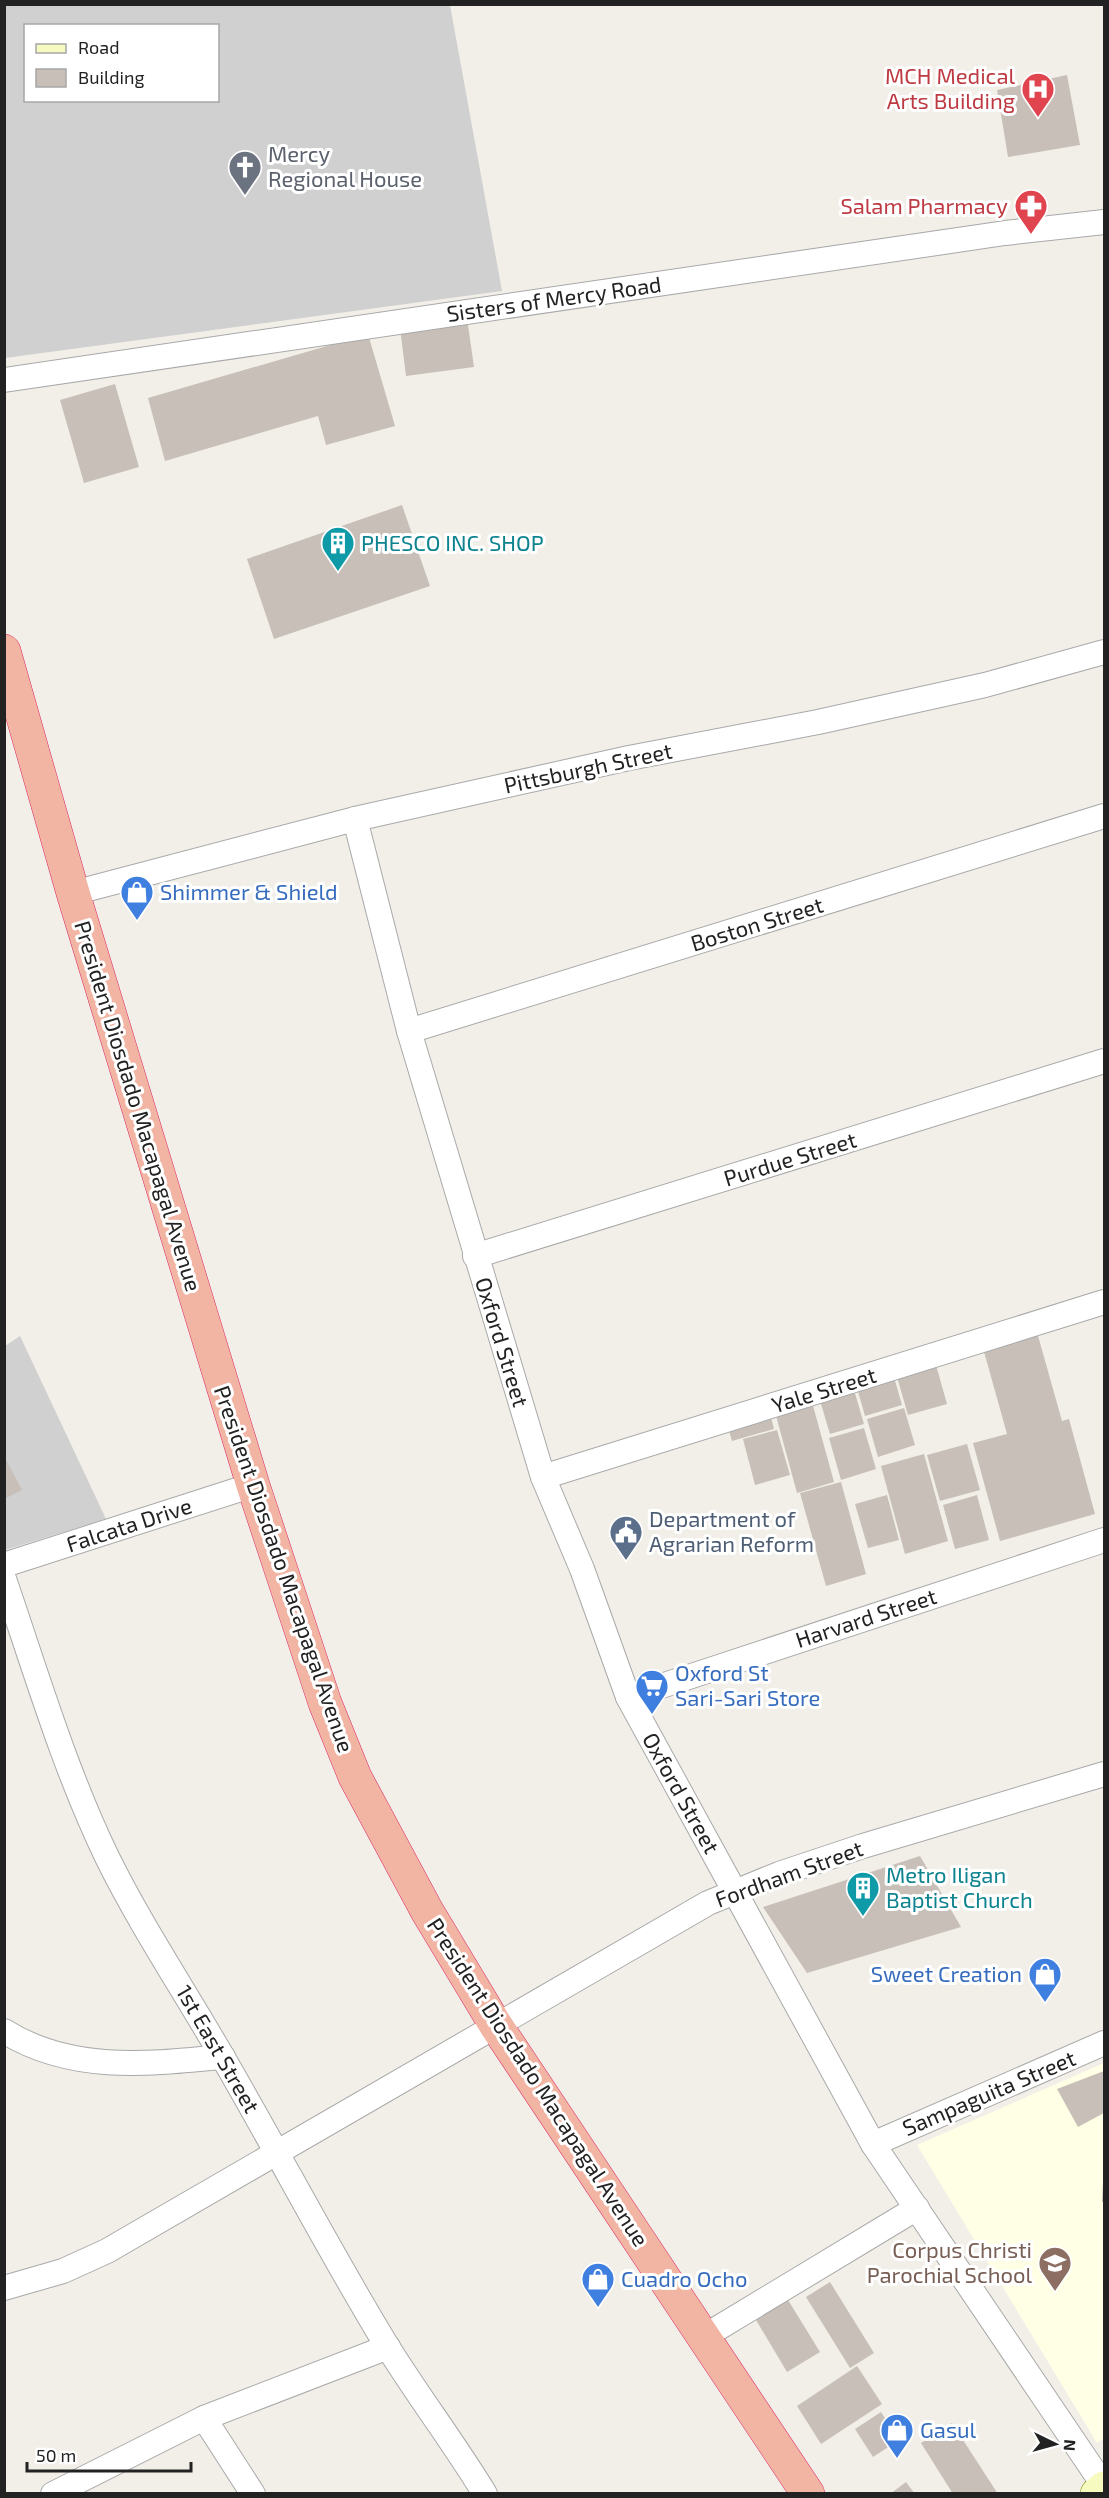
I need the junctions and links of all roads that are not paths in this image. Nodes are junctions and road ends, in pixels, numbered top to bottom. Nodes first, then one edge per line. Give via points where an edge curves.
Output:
1 (1104, 222) edge
2 (4, 380) edge
3 (4, 651) edge
4 (1104, 652) edge
5 (1104, 816) edge
6 (355, 819) junction
7 (73, 894) junction
8 (409, 1031) junction
9 (1104, 1061) edge
10 (475, 1256) junction
11 (1104, 1302) edge
12 (543, 1478) junction
13 (253, 1485) junction
14 (1104, 1540) edge
15 (4, 1565) edge
16 (4, 1579) edge
17 (628, 1697) junction
18 (1104, 1774) edge
19 (735, 1892) junction
20 (495, 2025) junction
21 (4, 2031) edge
22 (1104, 2043) edge
23 (223, 2057) junction
24 (873, 2144) junction
25 (278, 2154) junction
26 (917, 2208) junction
27 (4, 2288) edge
28 (705, 2336) junction
29 (388, 2347) junction
30 (204, 2418) junction
31 (1104, 2487) edge
32 (52, 2493) edge
33 (253, 2493) edge
34 (485, 2493) edge
35 (808, 2493) edge
36 (1096, 2493) edge

1 - 2 street, Sisters of Mercy Road via 1005,233
3 - 7 highway, President Diosdado Macapagal Avenue
4 - 6 street, Pittsburgh Street via 963,690
5 - 8 street, Boston Street
6 - 7 street, Pittsburgh Street
6 - 8 street, Oxford Street
7 - 13 highway, President Diosdado Macapagal Avenue
8 - 10 street, Oxford Street
9 - 10 street, Purdue Street
10 - 12 street, Oxford Street
11 - 12 street, Yale Street
12 - 17 street, Oxford Street via 582,1569
13 - 15 street, Falcata Drive
13 - 20 highway, President Diosdado Macapagal Avenue via 325,1703 355,1777 427,1911
14 - 17 street, Harvard Street
16 - 23 street, 1st East Street via 58,1739 107,1857
17 - 19 street, Oxford Street
18 - 19 street, Fordham Street via 863,1846
19 - 20 street, Fordham Street via 674,1922
19 - 24 street, Oxford Street
20 - 25 street, Fordham Street
20 - 28 highway, President Diosdado Macapagal Avenue
21 - 23 street via 60,2055 111,2063
22 - 24 street, Sampaguita Street
23 - 25 street, 1st East Street
24 - 26 street, Oxford Street
25 - 27 street, Fordham Street via 107,2251 63,2271
25 - 29 street, 1st East Street
26 - 28 street
26 - 31 street, Oxford Street
28 - 35 highway, President Diosdado Macapagal Avenue
29 - 30 street
29 - 34 street, 1st East Street
30 - 32 street
30 - 33 street
31 - 36 main road

